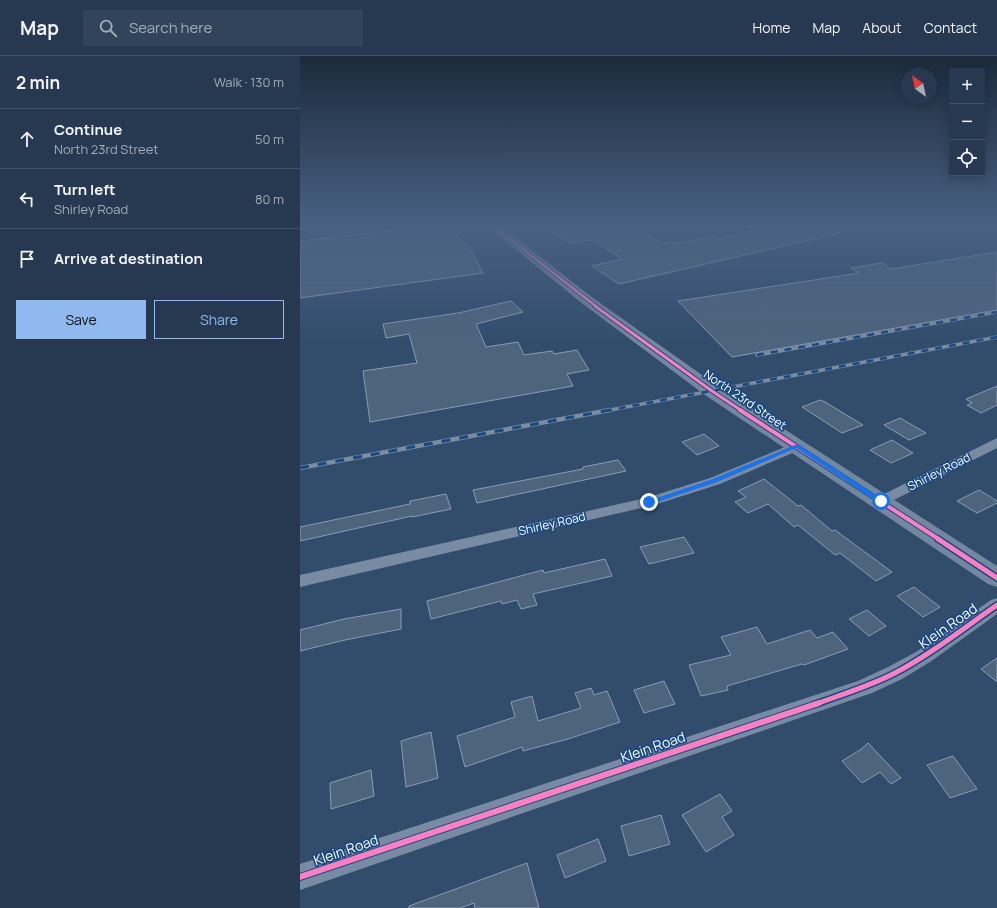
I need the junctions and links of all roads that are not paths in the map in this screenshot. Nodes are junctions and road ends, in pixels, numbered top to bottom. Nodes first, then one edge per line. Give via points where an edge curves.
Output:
1 (543, 265) edge
2 (997, 442) edge
3 (797, 446) junction
4 (881, 501) junction
5 (997, 578) edge
6 (300, 581) edge
7 (997, 605) edge
8 (300, 877) edge

1 - 3 main road, North 23rd Street via 625,329 712,391
2 - 4 street, Shirley Road
3 - 4 main road, North 23rd Street
3 - 6 street, Shirley Road via 715,481 649,502
4 - 5 main road, North 23rd Street
7 - 8 street, Klein Road via 923,657 865,687

